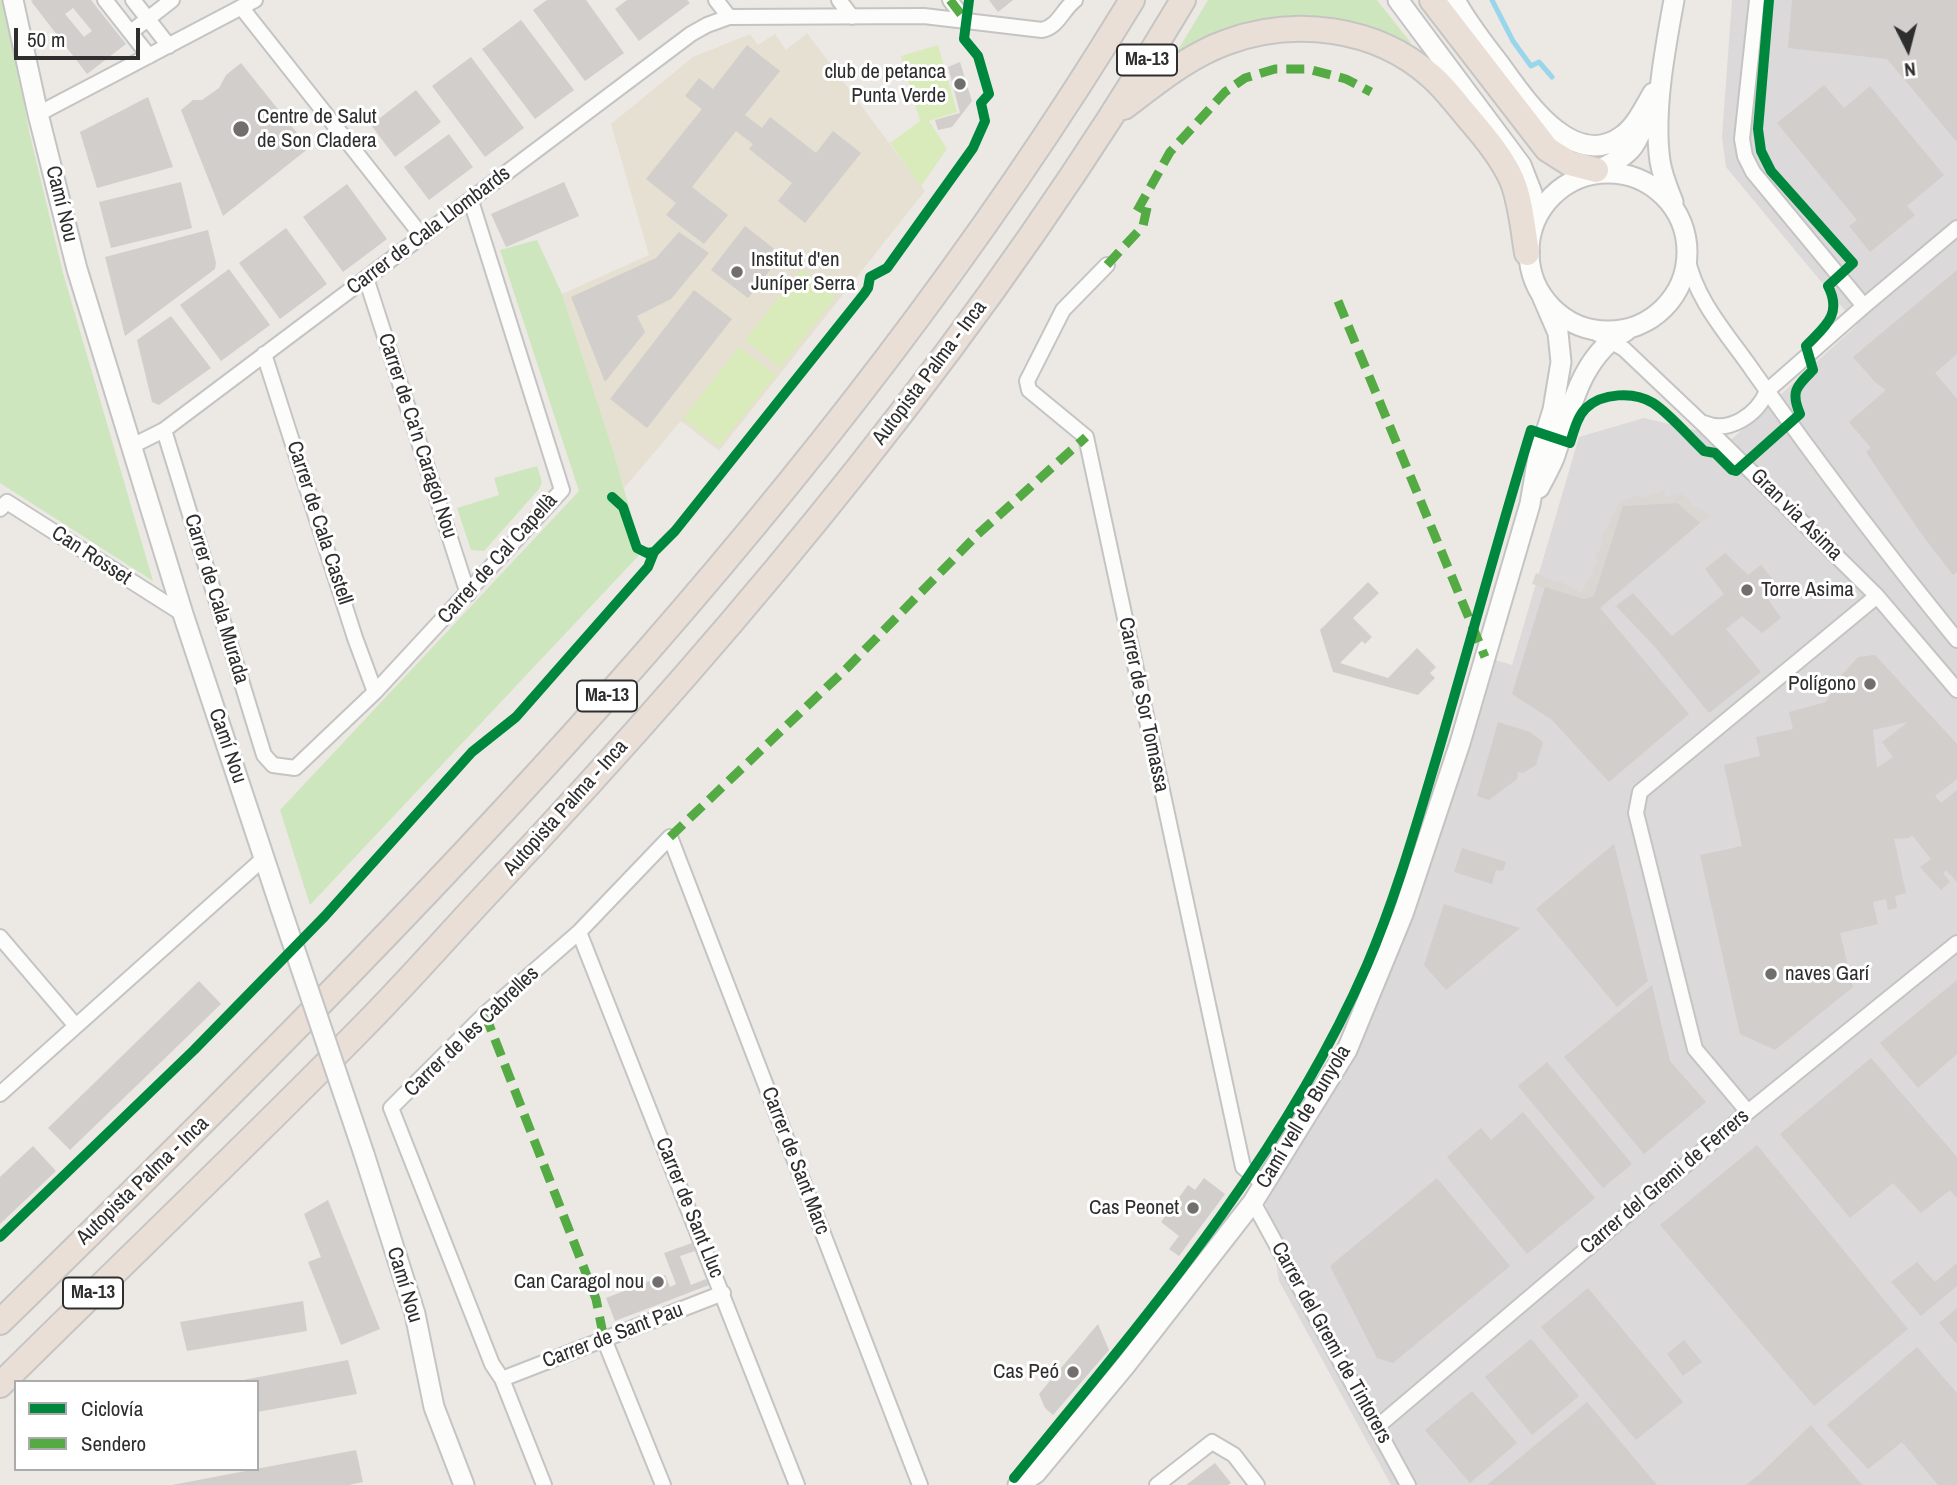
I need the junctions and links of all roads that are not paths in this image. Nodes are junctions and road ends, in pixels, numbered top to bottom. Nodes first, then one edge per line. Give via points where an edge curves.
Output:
1 (13, 0) edge
2 (105, 0) edge
3 (133, 0) edge
4 (172, 0) edge
5 (716, 0) edge
6 (839, 0) edge
7 (950, 0) edge
8 (1060, 0) edge
9 (1075, 0) edge
10 (1132, 0) edge
11 (1183, 0) edge
12 (1398, 0) edge
13 (1432, 0) edge
14 (1444, 0) edge
15 (1455, 0) edge
16 (1674, 0) edge
17 (1757, 0) edge
18 (239, 5) edge
19 (852, 17) junction
20 (729, 18) junction
21 (1059, 18) junction
22 (148, 19) junction
23 (966, 21) junction
24 (131, 32) junction
25 (1460, 37) junction
26 (169, 46) junction
27 (1664, 55) junction
28 (149, 56) junction
29 (1653, 93) junction
30 (38, 114) junction
31 (1110, 118) junction
32 (1595, 174) junction
33 (471, 201) junction
34 (1676, 210) junction
35 (1957, 228) edge
36 (422, 236) junction
37 (1530, 241) junction
38 (1687, 256) junction
39 (1107, 265) dead end
40 (366, 278) junction
41 (1542, 296) junction
42 (1864, 306) junction
43 (1633, 328) junction
44 (1588, 329) junction
45 (1611, 341) junction
46 (264, 354) junction
47 (1767, 391) junction
48 (1702, 423) junction
49 (164, 430) junction
50 (130, 447) junction
51 (1530, 504) junction
52 (0, 509) edge
53 (468, 594) junction
54 (1877, 596) junction
55 (183, 614) junction
56 (1957, 640) edge
57 (1957, 690) edge
58 (375, 692) junction
59 (273, 765) joint
60 (670, 837) joint
61 (264, 858) junction
62 (579, 932) junction
63 (0, 937) edge
64 (1957, 943) edge
65 (76, 1026) junction
66 (0, 1094) edge
67 (1748, 1112) junction
68 (1265, 1185) junction
69 (1253, 1202) junction
70 (723, 1293) junction
71 (0, 1322) edge
72 (604, 1339) junction
73 (502, 1379) junction
74 (0, 1385) edge
75 (1377, 1427) junction
76 (1035, 1479) edge
77 (464, 1485) edge
78 (544, 1485) edge
79 (663, 1485) edge
80 (797, 1485) edge
81 (920, 1485) edge
82 (1018, 1485) edge
83 (1157, 1485) edge
84 (1257, 1485) edge
85 (1408, 1485) edge

1 - 30 main road, Camí Nou
2 - 24 street
3 - 22 street
4 - 22 street
5 - 20 street
6 - 19 street
7 - 23 street
8 - 21 street
9 - 21 street
10 - 71 highway, Autopista Palma - Inca / Ma-13 via 972,244 719,569 583,724 337,988
11 - 31 highway, Autopista Palma - Inca / Ma-13
12 - 37 main road via 1521,165 1532,193
13 - 25 highway
14 - 25 highway
15 - 29 main road via 1528,103 1567,138 1591,145 1614,141 1636,121
16 - 27 main road
17 - 42 street via 1743,127 1745,156 1753,172
18 - 26 street
18 - 36 street
19 - 20 street
19 - 23 street via 924,16
20 - 33 street, Carrer de Cala Llombards via 691,34
21 - 23 street via 1042,30
22 - 24 street
22 - 26 street
24 - 28 street
25 - 32 highway via 1547,149
26 - 28 street
27 - 29 main road
27 - 34 main road via 1658,138
28 - 30 street
29 - 32 main road via 1636,144 1623,158
30 - 50 main road, Camí Nou via 77,269
31 - 37 highway via 1189,60 1240,37 1305,29 1365,38 1430,75 1474,125 1506,167
31 - 74 highway, Autopista Palma - Inca / Ma-13 via 1038,226 828,507 654,710 362,1028
32 - 34 main road via 1621,174 1648,184
32 - 37 main road via 1557,190 1547,200
33 - 36 street, Carrer de Cala Llombards
33 - 53 street, Carrer de Cal Capellà via 562,490
34 - 38 main road
35 - 42 street
36 - 40 street, Carrer de Cala Llombards
37 - 41 main road via 1532,274
38 - 43 main road via 1682,283 1674,295 1657,315
38 - 47 street, Gran via Asima via 1709,309
39 - 68 street, Carrer de Sor Tomassa via 1063,310 1027,381 1029,390 1086,438 1242,1167
40 - 46 street, Carrer de Cala Llombards
40 - 53 street, Carrer de Ca'n Caragol Nou
41 - 44 main road via 1566,320
41 - 51 main road via 1558,333 1562,362
42 - 47 street
43 - 44 main road
43 - 45 main road
44 - 45 street, Gran via Asima
45 - 48 street, Gran via Asima
45 - 51 main road via 1581,381 1553,461
46 - 49 street, Carrer de Cala Llombards
46 - 58 street, Carrer de Cala Castell
47 - 48 street via 1759,405 1736,424 1721,428
47 - 56 street, Gran via Asima
48 - 54 street, Gran via Asima
49 - 50 street, Carrer de Cala Llombards
49 - 59 street, Carrer de Cala Murada via 264,755
50 - 55 main road, Camí Nou
51 - 68 main road, Camí vell de Bunyola via 1460,743 1403,914 1347,1050
52 - 55 street, Can Rosset via 7,502
53 - 58 street, Carrer de Cal Capellà
54 - 57 street, Gran via Asima
54 - 67 street via 1640,792 1636,813 1695,1049
55 - 61 main road, Camí Nou
58 - 59 street, Carrer de Cal Capellà via 295,768
60 - 62 street, Carrer de les Cabrelles
60 - 81 street, Carrer de Sant Marc
61 - 65 street
61 - 77 main road, Camí Nou, bridge via 364,1154 415,1314 434,1407
62 - 70 street, Carrer de Sant Lluc
62 - 73 street, Carrer de les Cabrelles via 485,1014 391,1108 492,1364
63 - 65 street
64 - 67 street, Carrer del Gremi de Ferrers
65 - 66 street
67 - 75 street, Carrer del Gremi de Ferrers
68 - 69 main road, Camí vell de Bunyola
69 - 75 street, Carrer del Gremi de Tintorers
69 - 76 main road, Camí vell de Bunyola
70 - 72 street, Carrer de Sant Pau
70 - 80 street, Carrer de Sant Lluc
72 - 73 street, Carrer de Sant Pau
72 - 79 street
73 - 78 street
75 - 85 street, Carrer del Gremi de Tintorers
76 - 82 main road, Camí vell de Bunyola
83 - 84 street via 1212,1442 1234,1455

